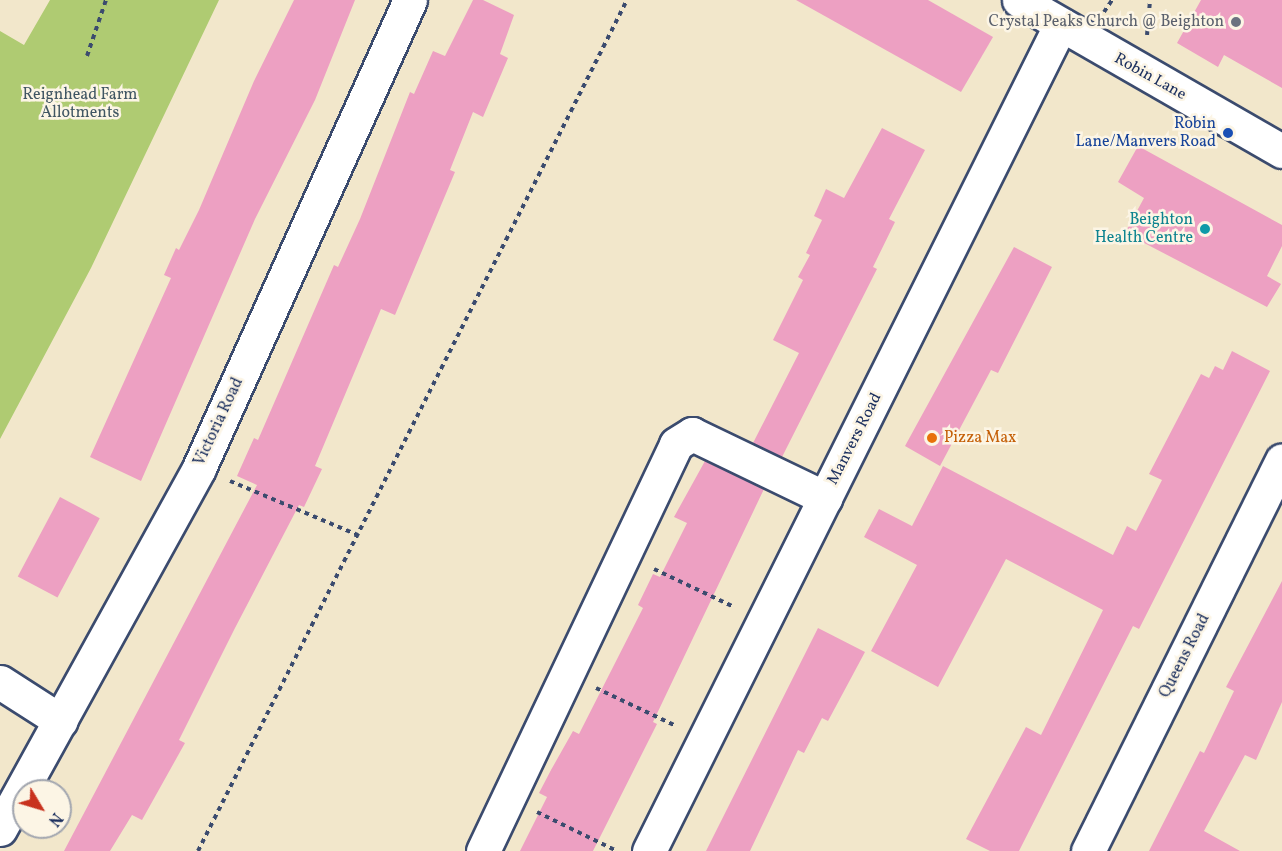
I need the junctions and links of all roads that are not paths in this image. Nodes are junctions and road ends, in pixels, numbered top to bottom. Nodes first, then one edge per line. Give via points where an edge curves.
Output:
1 (410, 0) edge
2 (1019, 0) edge
3 (1060, 26) junction
4 (1282, 152) edge
5 (1282, 461) edge
6 (825, 498) junction
7 (0, 681) edge
8 (61, 721) junction
9 (0, 829) edge
10 (483, 851) edge
11 (649, 851) edge
12 (1088, 851) edge

1 - 8 street, Victoria Road via 199,468
2 - 3 street, Robin Lane
3 - 4 street, Robin Lane
3 - 6 street, Manvers Road
5 - 12 street, Queens Road
6 - 10 street via 692,434 676,444
6 - 11 street, Manvers Road
7 - 8 street
8 - 9 street, Victoria Road

